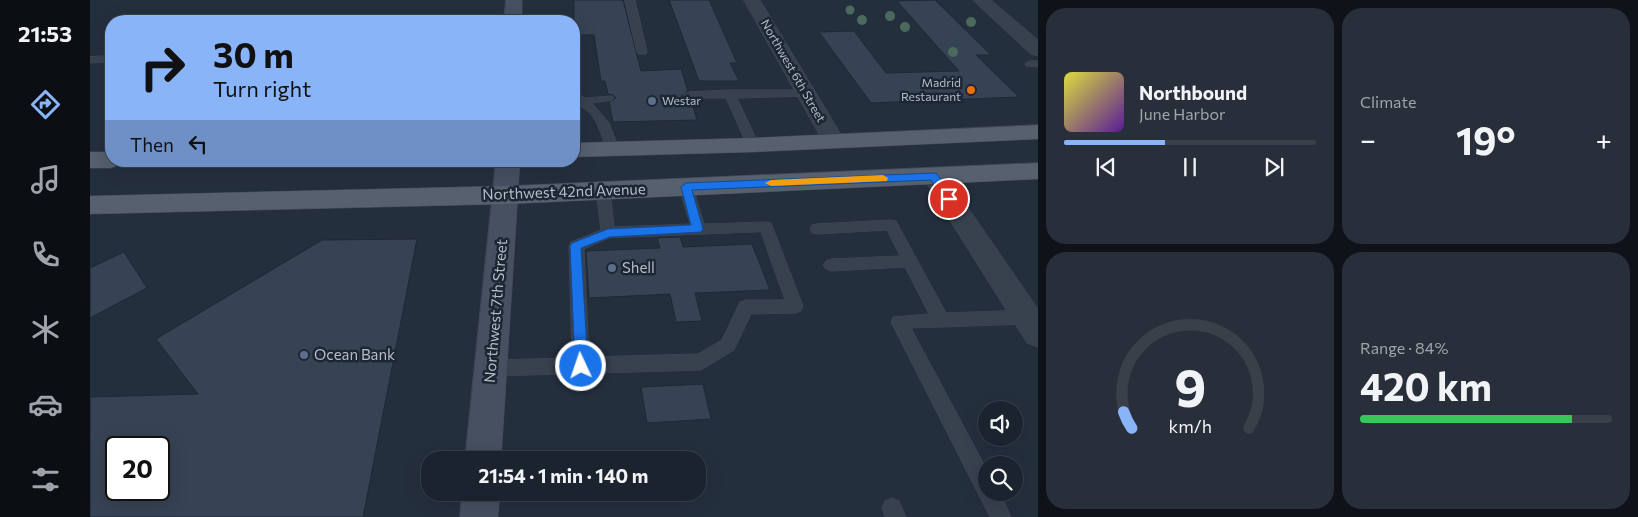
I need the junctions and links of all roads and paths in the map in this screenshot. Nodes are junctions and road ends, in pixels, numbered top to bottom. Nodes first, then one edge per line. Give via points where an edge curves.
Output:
1 (514, 0) edge
2 (630, 0) edge
3 (752, 0) edge
4 (981, 0) edge
5 (513, 15) edge
6 (642, 52) dead end
7 (105, 59) edge
8 (1035, 59) edge
9 (90, 60) edge
10 (729, 93) junction
11 (806, 93) junction
12 (689, 95) dead end
13 (608, 98) dead end
14 (580, 99) edge
15 (580, 101) edge
16 (1038, 132) edge
17 (834, 141) junction
18 (753, 145) junction
19 (613, 148) junction
20 (580, 150) edge
21 (90, 160) edge
22 (105, 160) edge
23 (508, 167) edge
24 (1038, 171) edge
25 (934, 176) junction
26 (686, 187) junction
27 (604, 190) junction
28 (506, 194) junction
29 (90, 205) edge
30 (698, 229) junction
31 (817, 229) dead end
32 (608, 233) junction
33 (910, 261) junction
34 (831, 265) dead end
35 (941, 320) junction
36 (1033, 325) edge
37 (581, 366) junction
38 (492, 368) junction
39 (484, 451) edge
40 (978, 473) edge
41 (480, 501) edge
42 (994, 501) edge
43 (479, 517) edge
44 (1002, 517) edge

1 - 5 main road
2 - 6 lane
3 - 11 street, Northwest 6th Street
4 - 8 street
7 - 9 lane
10 - 11 lane
10 - 12 lane
10 - 18 lane
11 - 17 street, Northwest 6th Street
13 - 14 lane
15 - 19 lane via 596,112 607,126
16 - 17 main road
17 - 18 main road
18 - 19 main road
19 - 20 main road
21 - 22 main road
23 - 28 main road, Northwest 7th Street
24 - 25 main road, Northwest 42nd Avenue
25 - 26 main road, Northwest 42nd Avenue
25 - 36 street
26 - 27 main road, Northwest 42nd Avenue
26 - 30 lane
27 - 28 main road, Northwest 42nd Avenue
27 - 32 lane
28 - 29 main road, Northwest 42nd Avenue
28 - 38 main road, Northwest 7th Street
30 - 32 lane
30 - 37 lane via 766,227 795,306 746,307 728,345 701,362
31 - 33 lane via 891,225
32 - 37 lane via 576,246
33 - 34 lane
33 - 35 lane
35 - 36 lane
35 - 40 lane via 899,322
37 - 38 lane
38 - 39 main road, Northwest 7th Street
41 - 43 main road
42 - 44 lane

